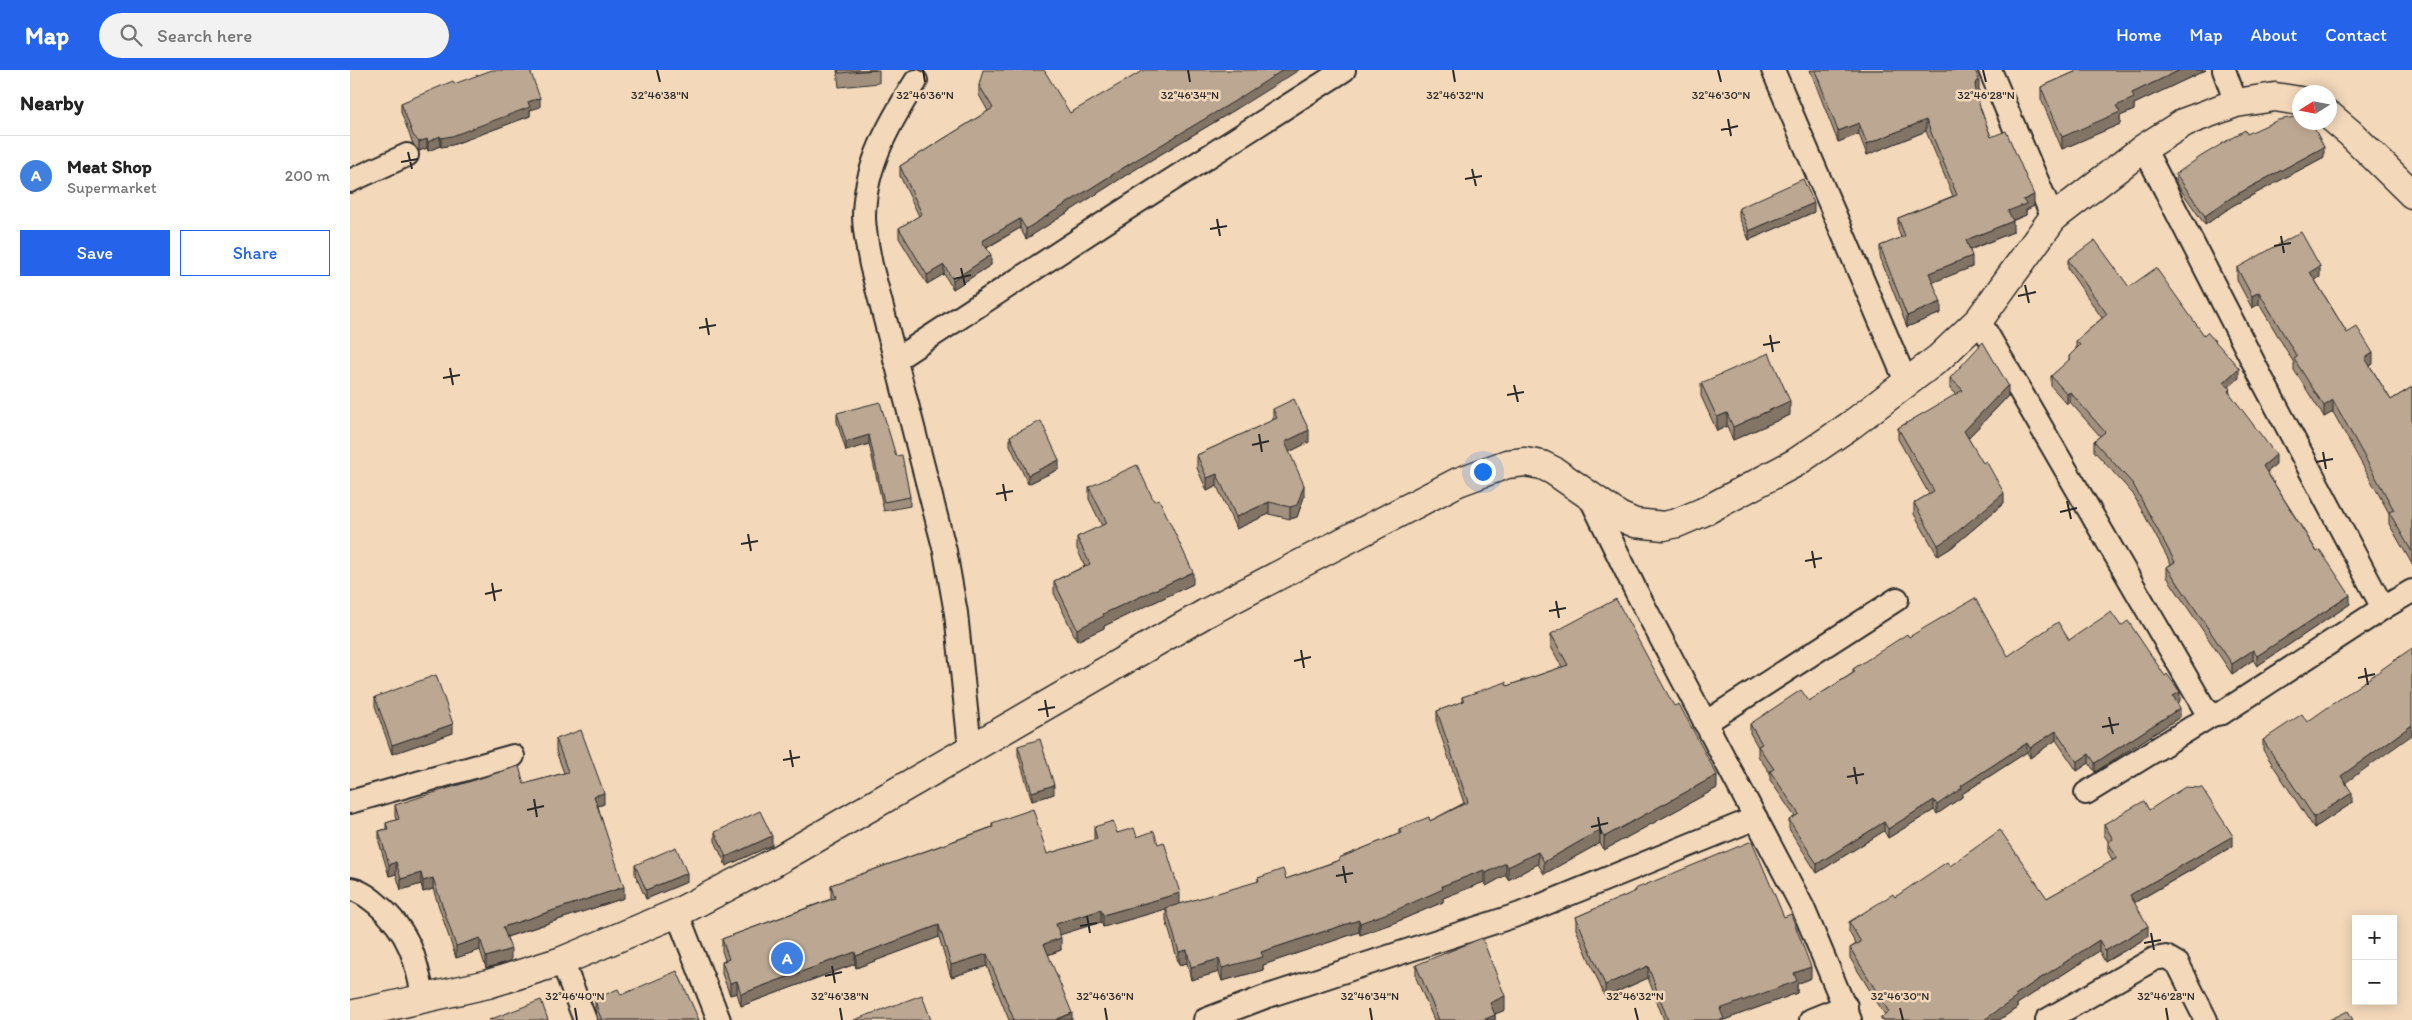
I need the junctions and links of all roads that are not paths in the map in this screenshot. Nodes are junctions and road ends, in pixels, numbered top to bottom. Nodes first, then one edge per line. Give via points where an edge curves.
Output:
1 (1344, 70) edge
2 (1773, 70) edge
3 (1990, 70) edge
4 (2224, 70) edge
5 (916, 80) dead end
6 (2292, 100) edge
7 (2236, 103) junction
8 (2337, 122) edge
9 (2144, 148) junction
10 (407, 155) dead end
11 (350, 181) edge
12 (2412, 194) edge
13 (2053, 218) junction
14 (1979, 320) junction
15 (895, 360) junction
16 (1907, 384) junction
17 (1589, 495) junction
18 (2412, 592) edge
19 (1897, 599) dead end
20 (2383, 608) junction
21 (2212, 715) junction
22 (1705, 723) junction
23 (970, 748) junction
24 (513, 756) dead end
25 (2086, 793) dead end
26 (350, 802) edge
27 (1756, 818) junction
28 (350, 889) edge
29 (677, 913) junction
30 (562, 961) junction
31 (424, 1000) junction
32 (1848, 1013) edge
33 (354, 1017) edge
34 (585, 1020) edge
35 (719, 1020) edge
36 (1206, 1020) edge
37 (1811, 1020) edge
38 (2047, 1020) edge
39 (2206, 1020) edge

1 - 15 street
2 - 16 street
3 - 13 street
4 - 7 street
5 - 15 street via 882,140 867,188 864,215 871,265
6 - 7 street via 2275,97
7 - 9 street via 2184,122
8 - 12 street
9 - 13 street
9 - 20 street
10 - 11 street
13 - 14 street
14 - 16 street
14 - 21 street via 2203,706
15 - 23 street via 945,551 956,613
16 - 17 street via 1794,463 1677,523 1664,526 1635,523
17 - 22 street
17 - 23 street via 1542,465 1525,462 1507,464 1458,482 1206,613
18 - 20 street
19 - 22 street
20 - 21 street via 2222,713
21 - 25 street
22 - 27 street
23 - 29 street via 774,863
24 - 26 street
27 - 32 street via 1803,908
27 - 36 street via 1520,914 1266,997
28 - 31 street via 373,900 390,914 402,931 416,960
29 - 30 street
29 - 35 street
30 - 31 street
30 - 34 street
31 - 33 street
32 - 37 street
38 - 39 street via 2154,958 2166,957 2178,964

